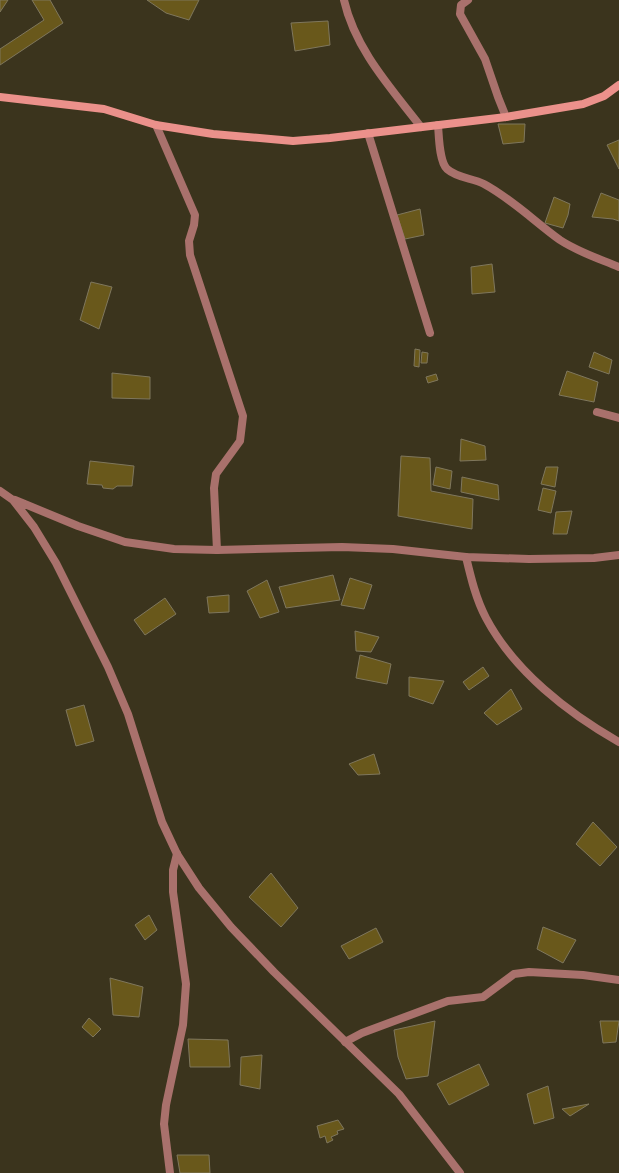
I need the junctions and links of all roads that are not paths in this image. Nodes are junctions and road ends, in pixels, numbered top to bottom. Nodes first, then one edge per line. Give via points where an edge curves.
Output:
1 (344, 0) edge
2 (468, 0) edge
3 (619, 85) edge
4 (0, 97) edge
5 (506, 117) junction
6 (156, 125) junction
7 (438, 125) junction
8 (421, 127) junction
9 (368, 133) junction
10 (619, 267) edge
11 (430, 333) dead end
12 (598, 412) dead end
13 (619, 418) edge
14 (0, 491) edge
15 (13, 500) junction
16 (217, 550) junction
17 (619, 556) edge
18 (466, 557) junction
19 (619, 742) edge
20 (177, 854) junction
21 (619, 980) edge
22 (345, 1042) junction
23 (170, 1173) edge
24 (460, 1173) edge

1 - 8 street via 359,42
2 - 5 street via 461,5 460,14 485,59
3 - 5 main road via 604,96 583,104
4 - 6 main road via 104,109
5 - 7 main road
6 - 9 main road via 213,134 293,141
6 - 16 street via 195,215 189,241 190,255 243,416 240,441 216,474 214,488
7 - 8 main road
7 - 10 street via 442,160 447,168 457,175 483,183 561,241
8 - 9 main road
9 - 11 street
12 - 13 street
14 - 15 street
15 - 16 street via 125,542 174,549
15 - 20 street via 34,527 56,563 108,667 128,714 162,822
16 - 18 street via 342,547 393,549
17 - 18 street via 529,559
18 - 19 street via 475,592 500,641 529,675 557,700 595,729
20 - 22 street via 199,888 231,927
20 - 23 street via 173,870 173,892 186,984 183,1025 164,1124
21 - 22 street via 583,975 529,972 514,974 483,997 448,1001 362,1033
22 - 24 street via 399,1094

